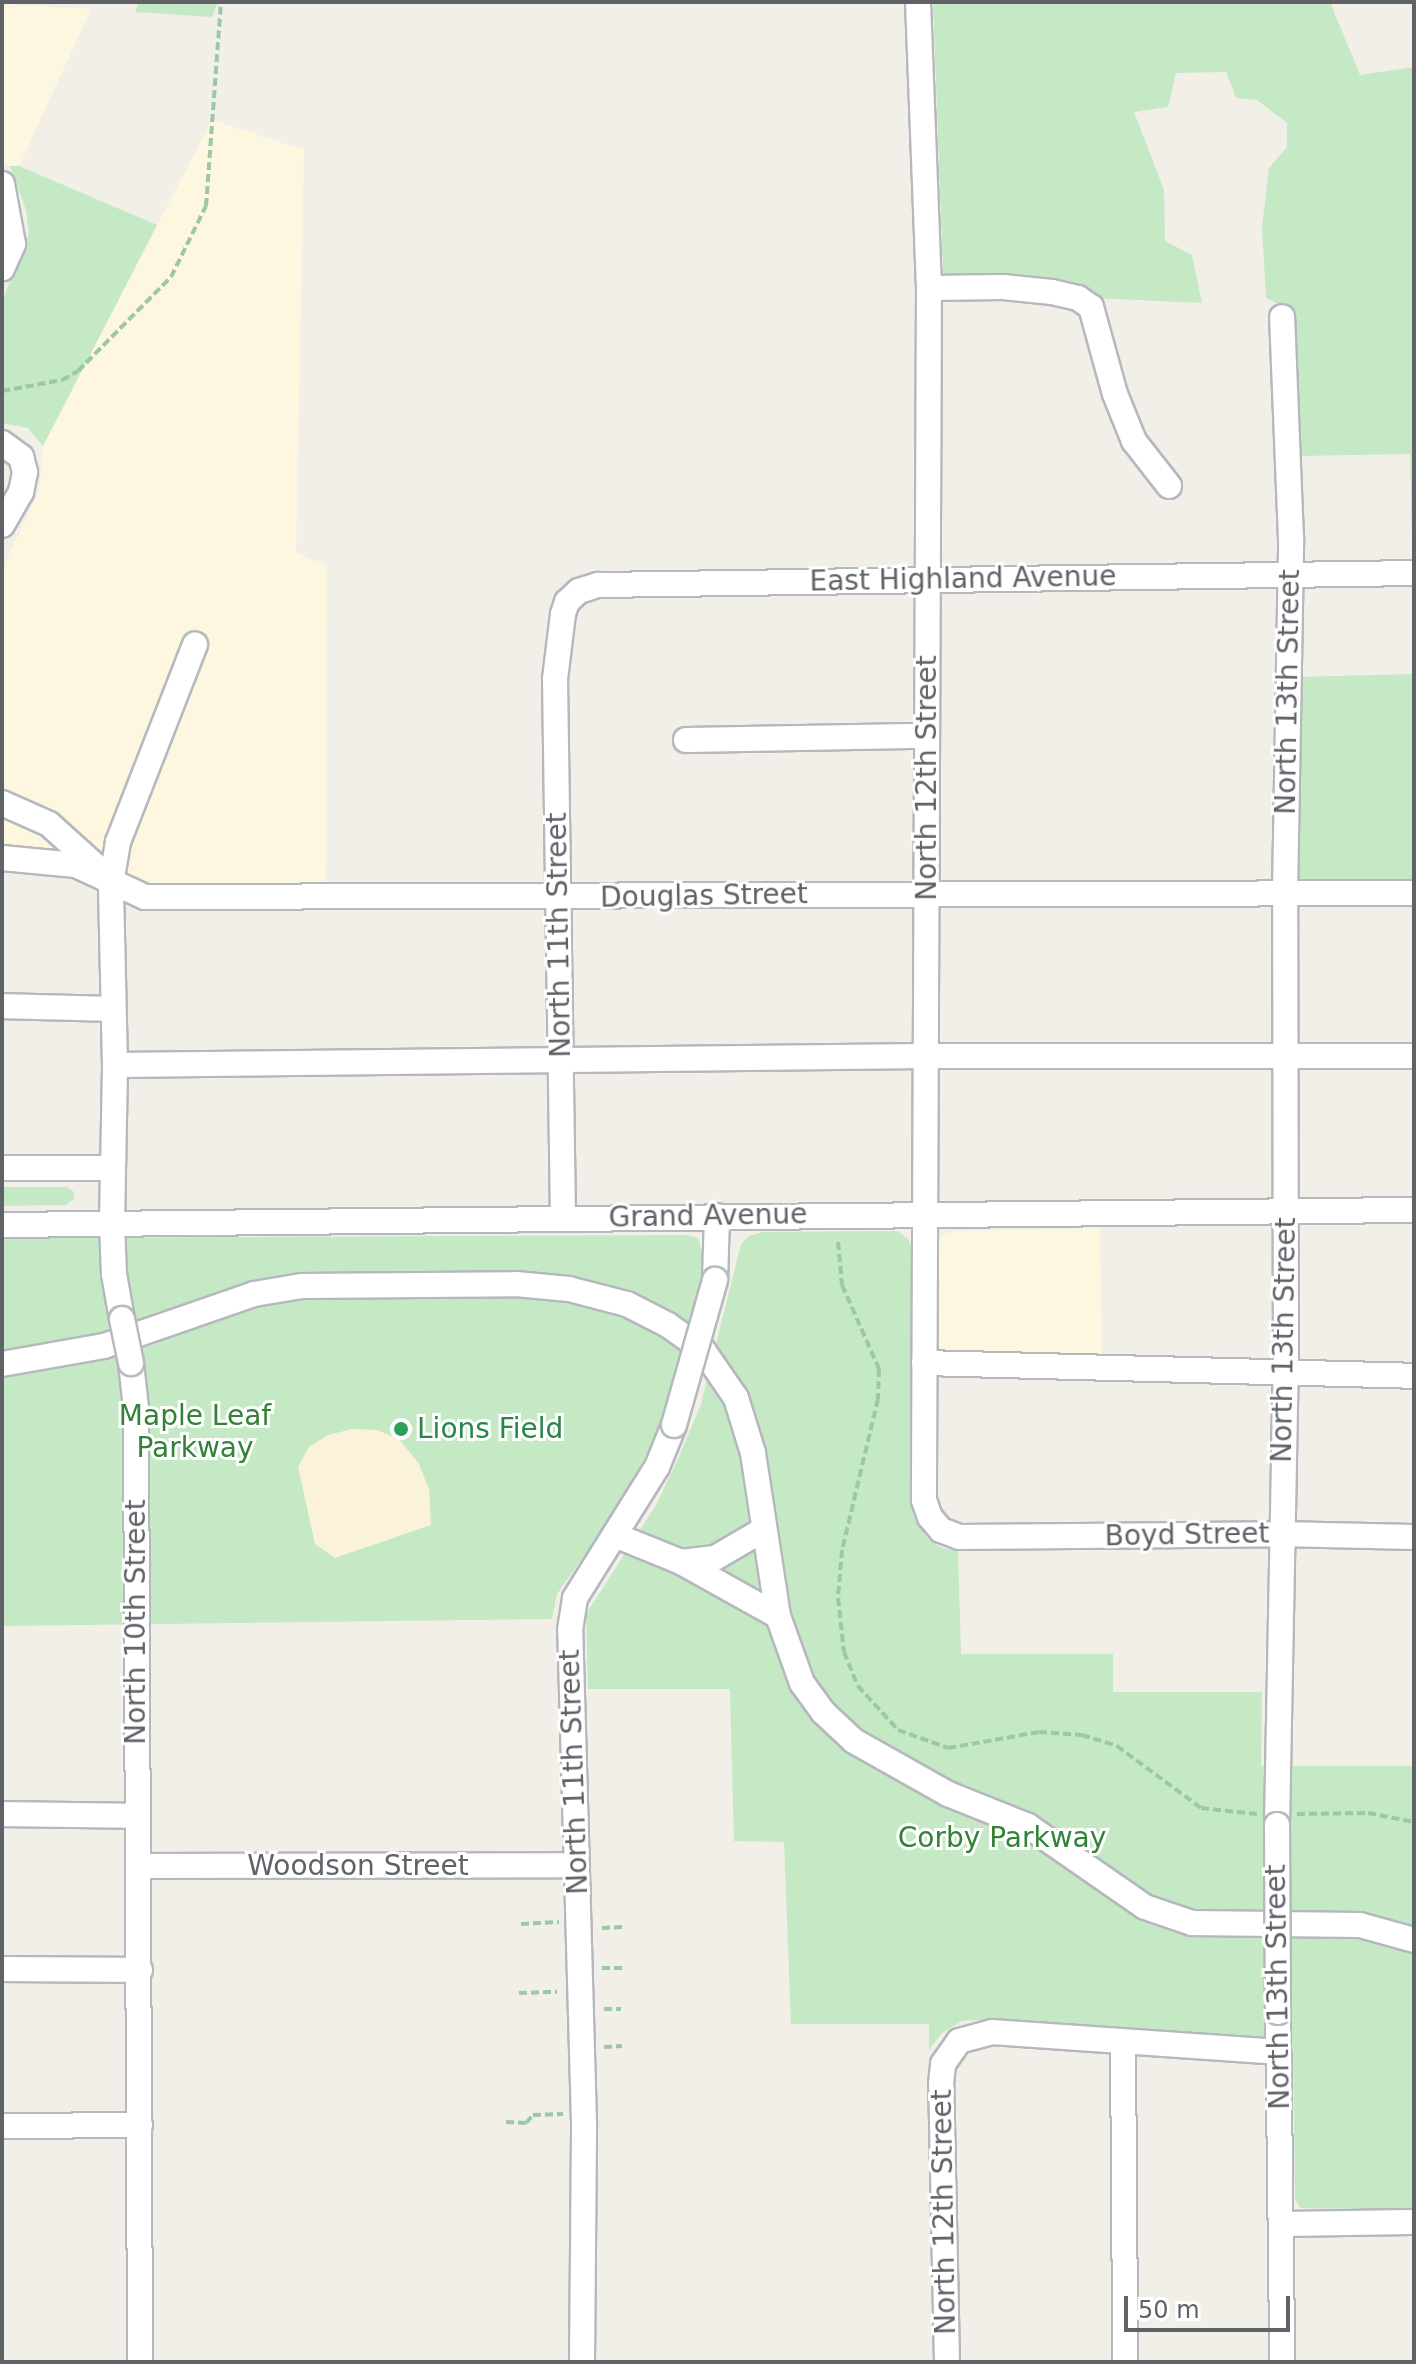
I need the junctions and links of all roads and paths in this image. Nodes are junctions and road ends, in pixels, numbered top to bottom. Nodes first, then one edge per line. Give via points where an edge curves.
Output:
1 (221, 2) edge
2 (918, 2) edge
3 (2, 184) edge
4 (2, 269) edge
5 (929, 288) junction
6 (1282, 317) dead end
7 (2, 391) edge
8 (2, 443) edge
9 (1169, 486) dead end
10 (2, 525) edge
11 (1414, 573) edge
12 (1290, 575) junction
13 (928, 578) junction
14 (195, 645) dead end
15 (558, 651) joint
16 (927, 736) junction
17 (686, 740) dead end
18 (2, 803) edge
19 (2, 858) edge
20 (111, 884) junction
21 (927, 893) junction
22 (1414, 893) edge
23 (1285, 894) junction
24 (559, 897) junction
25 (2, 1006) edge
26 (113, 1009) junction
27 (926, 1056) junction
28 (1414, 1056) edge
29 (1286, 1058) junction
30 (561, 1060) junction
31 (115, 1065) junction
32 (2, 1168) edge
33 (112, 1168) junction
34 (1286, 1210) junction
35 (1414, 1210) edge
36 (925, 1214) junction
37 (717, 1216) junction
38 (563, 1218) junction
39 (112, 1224) junction
40 (2, 1225) edge
41 (838, 1242) dead end
42 (924, 1363) junction
43 (2, 1364) edge
44 (1286, 1373) junction
45 (1414, 1376) edge
46 (763, 1530) junction
47 (1280, 1534) junction
48 (617, 1536) junction
49 (959, 1537) joint
50 (1414, 1537) edge
51 (681, 1562) junction
52 (778, 1616) junction
53 (2, 1814) edge
54 (137, 1816) junction
55 (1277, 1820) junction
56 (1414, 1822) edge
57 (577, 1865) junction
58 (139, 1866) junction
59 (578, 1921) junction
60 (521, 1924) dead end
61 (1414, 1940) edge
62 (2, 1969) edge
63 (140, 1970) junction
64 (580, 1991) junction
65 (519, 1993) dead end
66 (1123, 2042) junction
67 (1278, 2052) junction
68 (584, 2114) junction
69 (506, 2122) dead end
70 (140, 2125) junction
71 (2, 2126) edge
72 (1414, 2222) edge
73 (1282, 2224) junction
74 (140, 2362) edge
75 (582, 2362) edge
76 (947, 2362) edge
77 (1125, 2362) edge
78 (1282, 2362) edge

1 - 7 path via 206,206 171,277 78,371 62,380
2 - 5 street, North 12th Street
3 - 4 street via 13,244
5 - 9 street via 1052,292 1091,307 1134,441
5 - 13 street, North 12th Street
6 - 12 street, North 13th Street
8 - 10 street via 21,457 25,472 21,492
11 - 12 street, East Highland Avenue
12 - 13 street, East Highland Avenue
12 - 23 street, North 13th Street
13 - 15 street, East Highland Avenue via 598,585 567,602
13 - 16 street, North 12th Street
14 - 20 street, North 10th Street via 118,842
15 - 24 street, North 11th Street
16 - 17 street
16 - 21 street, North 12th Street
18 - 20 street via 49,824
19 - 20 street, Douglas Street via 76,865
20 - 24 street, Douglas Street via 145,897
20 - 26 street, North 10th Street
21 - 23 street, Douglas Street
21 - 24 street, Douglas Street
21 - 27 street, North 12th Street
22 - 23 street, Douglas Street
23 - 29 street, North 13th Street
24 - 30 street, North 11th Street
25 - 26 street
26 - 31 street, North 10th Street
27 - 29 street
27 - 30 street
27 - 36 street, North 12th Street
28 - 29 street
29 - 34 street, North 13th Street
30 - 31 street
30 - 38 street, North 11th Street
31 - 33 street, North 10th Street
32 - 33 street
33 - 39 street, North 10th Street
34 - 35 street, Grand Avenue
34 - 36 street, Grand Avenue
34 - 44 street, North 13th Street
36 - 37 street, Grand Avenue
36 - 42 street, North 12th Street
37 - 38 street, Grand Avenue
37 - 48 street, North 11th Street, bridge via 715,1280 674,1425 657,1467
38 - 39 street, Grand Avenue
39 - 40 street, Grand Avenue
39 - 54 street, North 10th Street, bridge via 114,1274 136,1408
41 - 55 path via 842,1285 879,1369 878,1399 842,1550 838,1598 844,1652 858,1686 898,1730 948,1748 1039,1732 1082,1735 1117,1746 1201,1808
42 - 44 street
42 - 49 street, North 12th Street via 924,1500 941,1530
43 - 46 street via 104,1346 254,1294 302,1286 516,1284 569,1289 627,1304 703,1350 736,1398 748,1429
44 - 45 street
44 - 47 street, North 13th Street
46 - 51 street via 715,1558
46 - 52 street
47 - 49 street, Boyd Street
47 - 50 street, Boyd Street
47 - 55 street, North 13th Street
48 - 51 street
48 - 57 street, North 11th Street via 575,1598 570,1630
51 - 52 street
52 - 61 street via 802,1683 854,1741 948,1794 1028,1826 1145,1907 1192,1923 1360,1925
53 - 54 street
54 - 58 street, North 10th Street
55 - 56 path via 1368,1813
55 - 67 street, North 13th Street, bridge
57 - 58 street, Woodson Street
57 - 59 street, North 11th Street
58 - 63 street, North 10th Street
59 - 60 path
59 - 64 street, North 11th Street
62 - 63 street
63 - 70 street, North 10th Street
64 - 65 path
64 - 68 street, North 11th Street
66 - 67 street, North 12th Street
66 - 76 street, North 12th Street via 993,2032 959,2041 943,2064
66 - 77 street
67 - 73 street, North 13th Street
68 - 69 path via 533,2115 526,2123
68 - 75 street, North 11th Street
70 - 71 street
70 - 74 street, North 10th Street
72 - 73 street
73 - 78 street, North 13th Street

